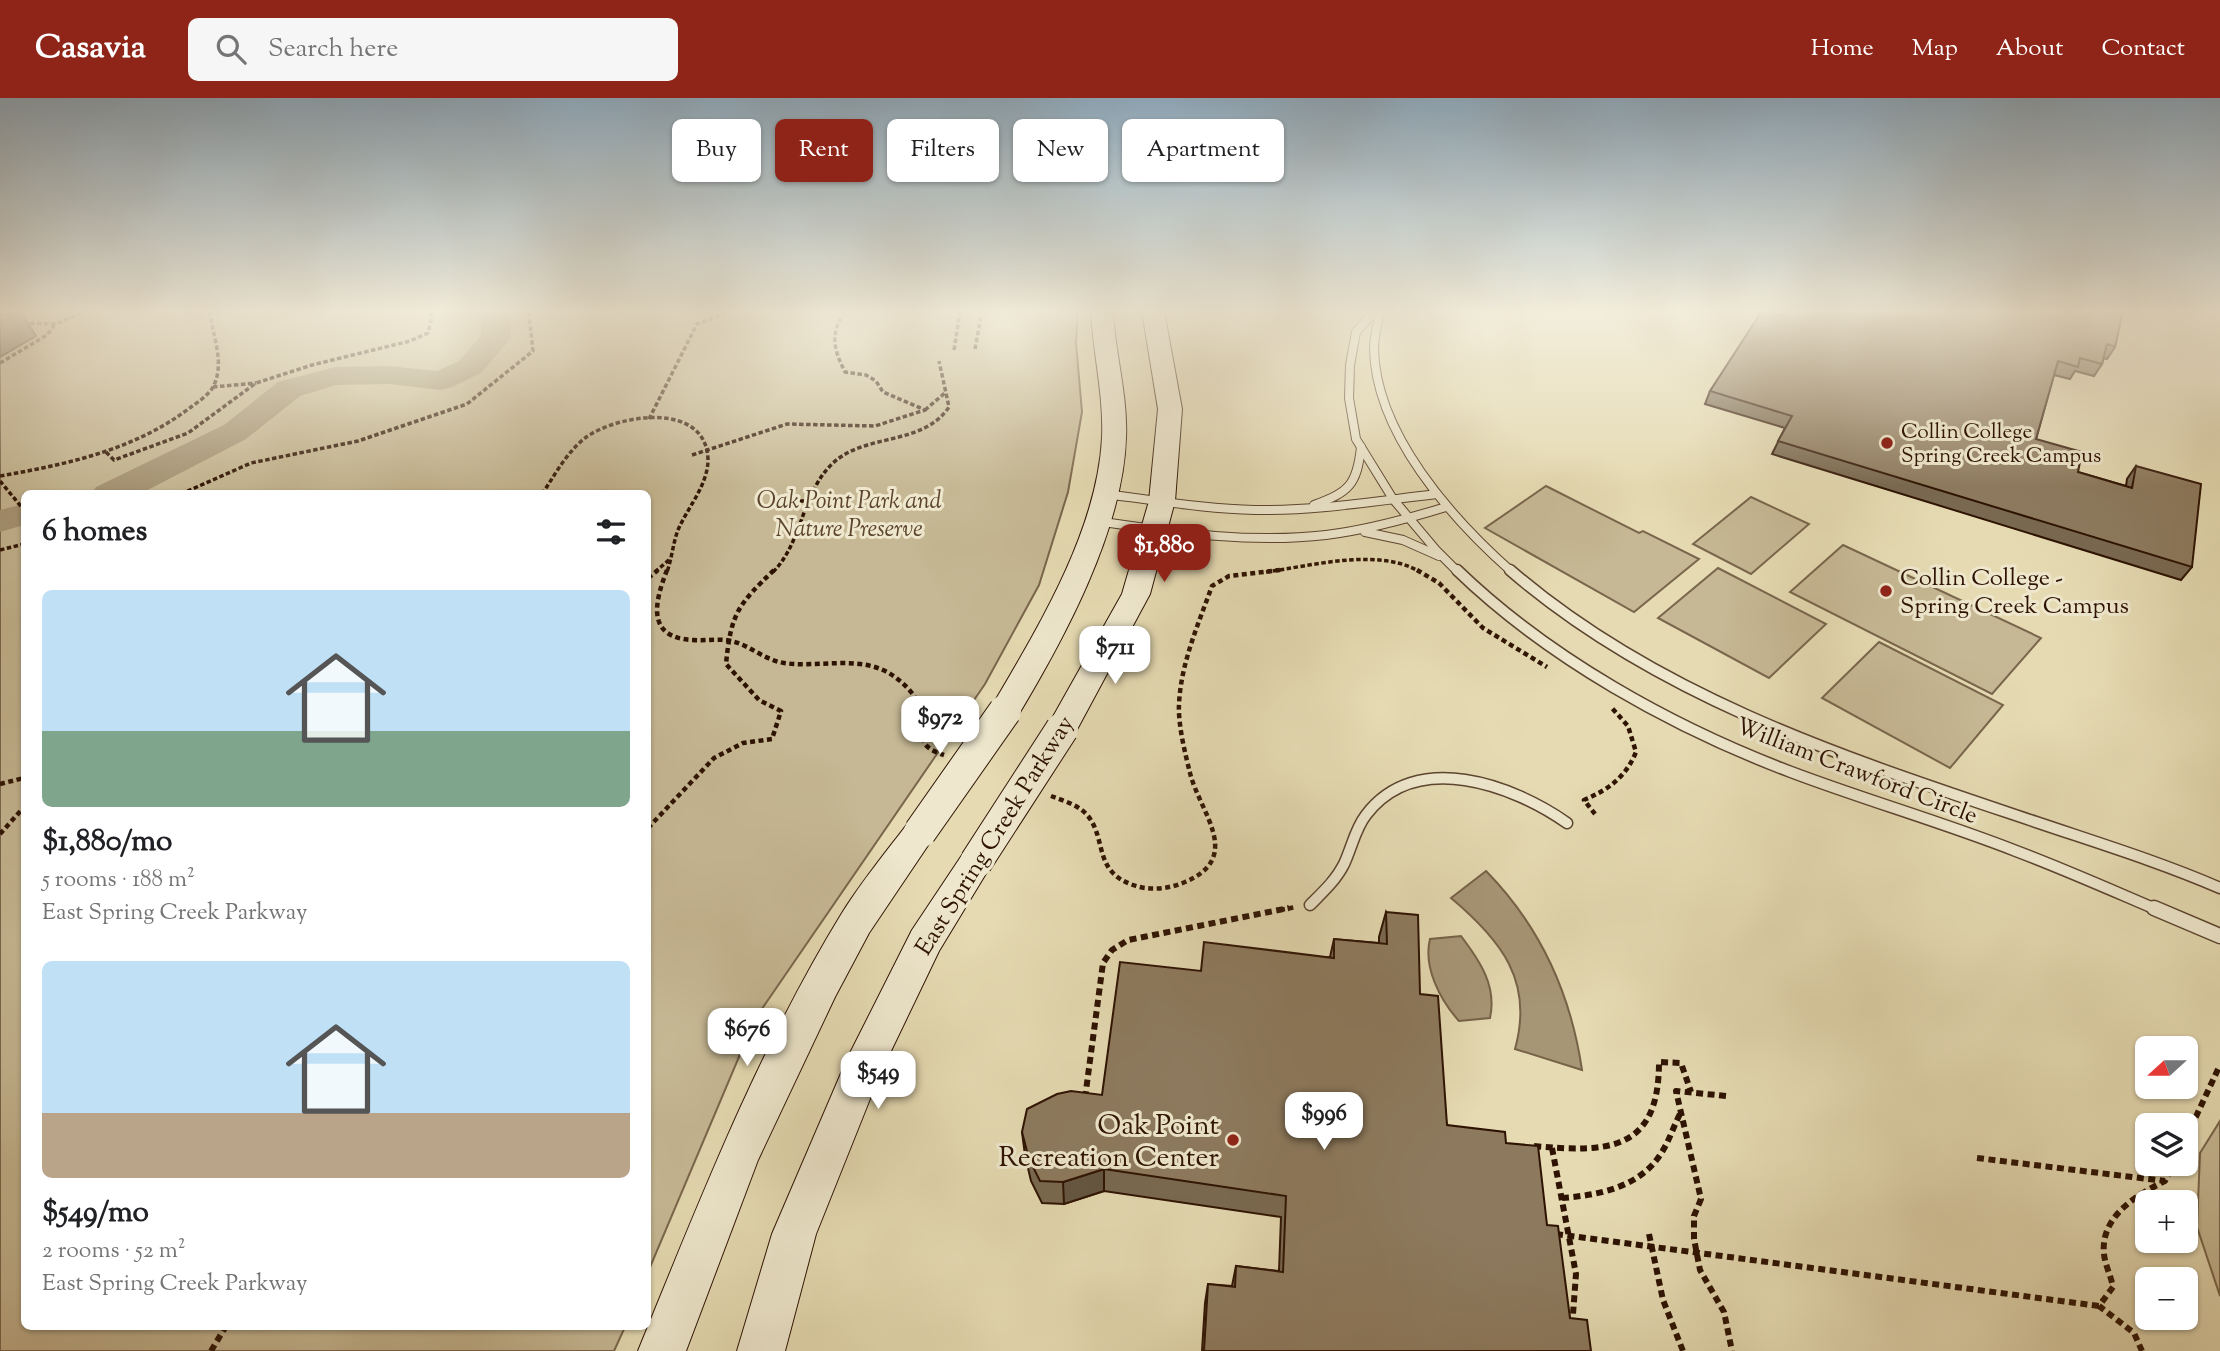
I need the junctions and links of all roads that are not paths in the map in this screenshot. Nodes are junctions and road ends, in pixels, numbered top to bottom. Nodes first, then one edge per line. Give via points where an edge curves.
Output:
1 (1107, 369) edge
2 (1163, 369) edge
3 (1350, 369) edge
4 (1377, 369) edge
5 (1361, 447) junction
6 (1437, 494) junction
7 (1394, 499) junction
8 (1100, 507) junction
9 (1446, 507) junction
10 (1302, 509) junction
11 (1159, 515) junction
12 (1410, 519) junction
13 (1354, 530) junction
14 (1445, 558) junction
15 (1567, 823) dead end
16 (2220, 888) edge
17 (1310, 905) road end
18 (2220, 936) edge
19 (662, 1351) edge
20 (761, 1351) edge

1 - 8 main road via 1115,437 1110,478
2 - 11 main road, East Spring Creek Parkway via 1170,409
3 - 5 lane, William Crawford Circle via 1349,398
4 - 6 lane, William Crawford Circle via 1381,397 1405,448
5 - 7 lane, William Crawford Circle
5 - 10 lane via 1354,485 1338,497
6 - 7 lane
6 - 9 lane, William Crawford Circle
7 - 10 lane
7 - 12 lane, William Crawford Circle
8 - 11 lane
8 - 11 lane
8 - 19 main road, bridge via 1070,598 1005,711 856,922 821,986 739,1154
9 - 12 lane
9 - 16 lane, William Crawford Circle via 1496,561 1568,617 1648,667 1759,720 1919,783
10 - 11 lane via 1229,508
11 - 13 lane via 1275,537
11 - 20 main road, East Spring Creek Parkway, bridge via 1136,594 1062,729 925,941 862,1070 794,1234
12 - 13 lane
12 - 14 lane, William Crawford Circle
13 - 14 lane via 1403,540
14 - 18 lane, William Crawford Circle via 1490,602 1551,647 1713,738 1789,771 2016,851
15 - 17 lane via 1520,793 1483,783 1438,780 1401,788 1369,811 1353,837 1344,866

